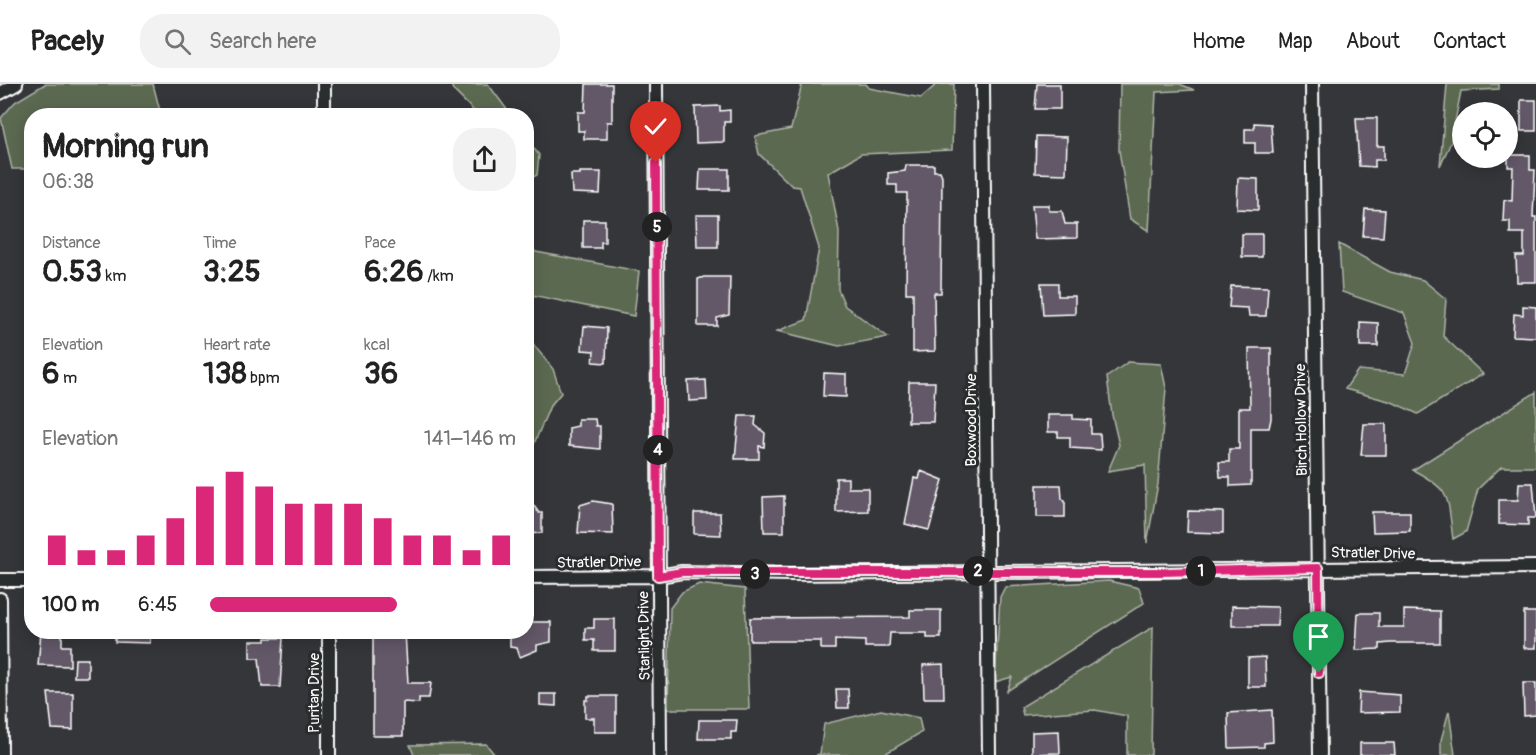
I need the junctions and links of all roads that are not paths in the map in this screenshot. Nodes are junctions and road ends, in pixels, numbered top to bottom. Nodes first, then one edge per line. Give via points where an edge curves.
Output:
1 (16, 84) edge
2 (324, 84) edge
3 (656, 84) edge
4 (983, 84) edge
5 (1312, 84) edge
6 (0, 93) edge
7 (324, 108) edge
8 (1536, 567) edge
9 (1318, 568) junction
10 (987, 571) junction
11 (658, 576) junction
12 (534, 577) edge
13 (0, 580) edge
14 (24, 580) edge
15 (0, 599) edge
16 (329, 639) edge
17 (1, 755) edge
18 (329, 755) edge
19 (660, 755) edge
20 (989, 755) edge
21 (1320, 755) edge

1 - 6 street
2 - 7 street
3 - 11 street, Starlight Drive
4 - 10 street, Boxwood Drive
5 - 9 street, Birch Hollow Drive
8 - 9 street, Stratler Drive
9 - 10 street, Stratler Drive
9 - 21 street, Birch Hollow Drive
10 - 11 street, Stratler Drive via 682,572
10 - 20 street, Boxwood Drive
11 - 12 street, Stratler Drive
11 - 19 street, Starlight Drive
13 - 14 street
15 - 17 street
16 - 18 street, Puritan Drive

